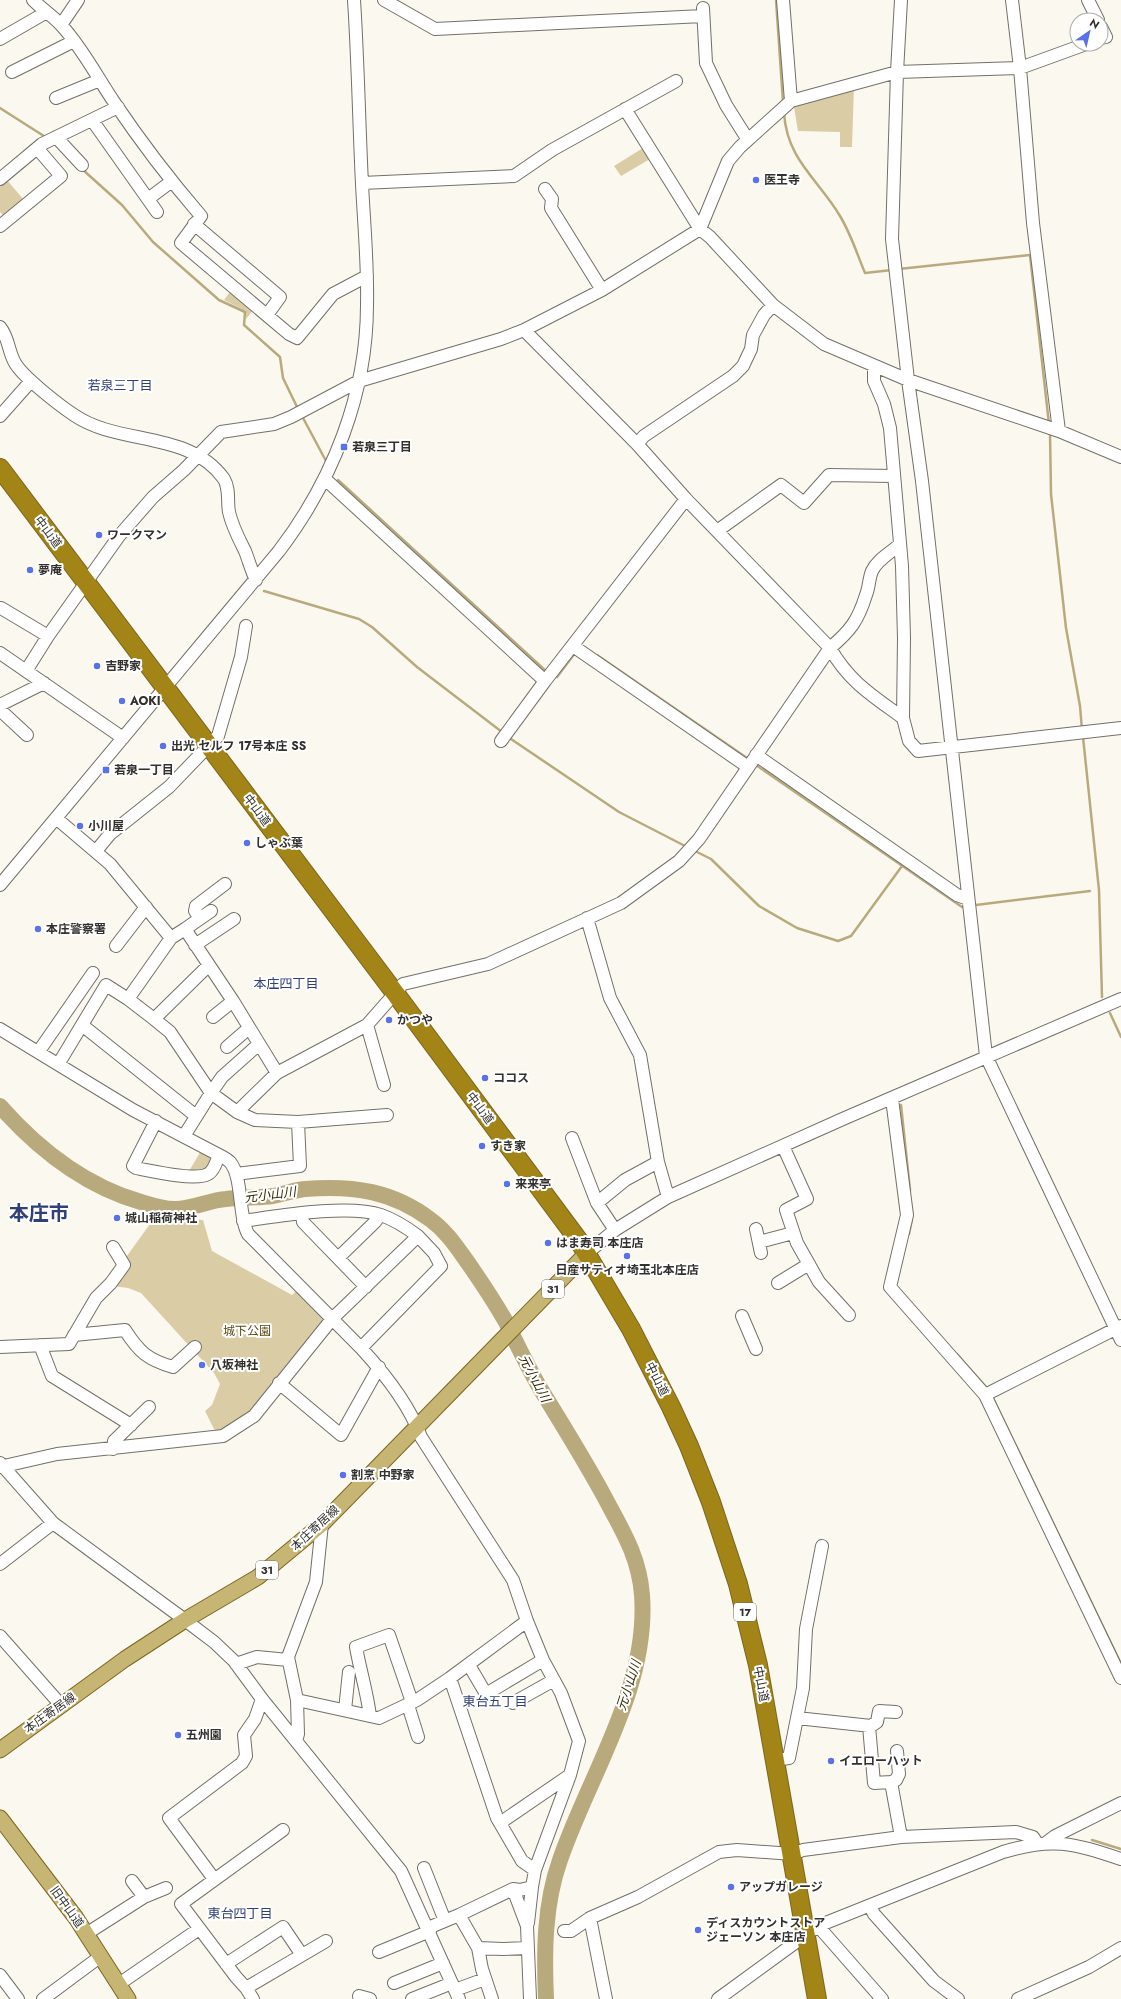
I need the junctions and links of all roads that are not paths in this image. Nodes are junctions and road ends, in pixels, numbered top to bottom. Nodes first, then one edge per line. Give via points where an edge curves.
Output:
1 (33, 0) edge
2 (78, 0) edge
3 (354, 0) edge
4 (384, 0) edge
5 (783, 0) edge
6 (901, 0) edge
7 (1012, 0) edge
8 (1088, 0) edge
9 (1094, 12) edge
10 (45, 13) junction
11 (61, 25) junction
12 (0, 39) edge
13 (74, 41) junction
14 (1069, 50) edge
15 (1020, 68) junction
16 (12, 72) dead end
17 (897, 72) junction
18 (100, 80) junction
19 (676, 81) dead end
20 (56, 98) dead end
21 (791, 101) junction
22 (118, 107) junction
23 (625, 109) junction
24 (92, 120) junction
25 (748, 140) junction
26 (48, 142) junction
27 (82, 165) dead end
28 (0, 179) edge
29 (172, 181) junction
30 (362, 183) junction
31 (545, 189) dead end
32 (148, 200) junction
33 (157, 212) dead end
34 (194, 224) junction
35 (0, 226) edge
36 (700, 229) junction
37 (367, 276) junction
38 (602, 290) junction
39 (773, 305) junction
40 (267, 315) junction
41 (0, 327) edge
42 (524, 330) junction
43 (874, 366) junction
44 (908, 380) junction
45 (31, 381) junction
46 (359, 381) junction
47 (0, 416) edge
48 (1059, 432) junction
49 (637, 444) junction
50 (198, 457) junction
51 (1121, 457) edge
52 (0, 468) edge
53 (894, 476) junction
54 (325, 479) junction
55 (686, 499) junction
56 (717, 531) junction
57 (899, 545) junction
58 (256, 580) junction
59 (86, 582) junction
60 (0, 608) edge
61 (246, 626) dead end
62 (48, 636) junction
63 (573, 646) junction
64 (830, 648) junction
65 (0, 653) edge
66 (26, 671) junction
67 (545, 681) junction
68 (44, 684) junction
69 (165, 687) junction
70 (0, 705) edge
71 (0, 710) edge
72 (903, 718) junction
73 (1121, 728) edge
74 (27, 735) dead end
75 (123, 738) junction
76 (501, 741) dead end
77 (208, 745) junction
78 (952, 747) junction
79 (756, 755) junction
80 (748, 767) junction
81 (56, 818) junction
82 (96, 851) junction
83 (225, 884) dead end
84 (0, 885) edge
85 (968, 899) junction
86 (146, 907) junction
87 (211, 911) dead end
88 (200, 918) junction
89 (587, 918) junction
90 (234, 919) dead end
91 (185, 929) junction
92 (171, 938) junction
93 (195, 945) junction
94 (116, 946) dead end
95 (208, 966) junction
96 (93, 973) dead end
97 (395, 993) junction
98 (128, 999) junction
99 (1121, 999) edge
100 (233, 1001) junction
101 (213, 1017) dead end
102 (154, 1019) junction
103 (82, 1025) junction
104 (367, 1025) junction
105 (249, 1028) junction
106 (0, 1029) edge
107 (258, 1044) junction
108 (226, 1047) dead end
109 (39, 1052) junction
110 (986, 1056) junction
111 (59, 1063) junction
112 (277, 1073) junction
113 (384, 1086) dead end
114 (211, 1093) junction
115 (892, 1099) junction
116 (237, 1112) junction
117 (387, 1115) dead end
118 (196, 1116) junction
119 (156, 1121) junction
120 (298, 1122) junction
121 (184, 1136) junction
122 (572, 1138) dead end
123 (783, 1146) junction
124 (220, 1155) junction
125 (658, 1162) junction
126 (236, 1178) junction
127 (668, 1197) junction
128 (598, 1203) junction
129 (302, 1214) junction
130 (380, 1215) junction
131 (243, 1217) junction
132 (756, 1229) dead end
133 (615, 1230) junction
134 (794, 1233) junction
135 (418, 1236) junction
136 (114, 1246) dead end
137 (587, 1253) junction
138 (338, 1258) junction
139 (809, 1264) junction
140 (778, 1283) dead end
141 (366, 1287) junction
142 (849, 1315) dead end
143 (742, 1316) dead end
144 (332, 1319) junction
145 (1118, 1328) edge
146 (74, 1335) junction
147 (1121, 1340) edge
148 (40, 1345) junction
149 (0, 1346) edge
150 (195, 1347) dead end
151 (361, 1348) junction
152 (756, 1349) dead end
153 (378, 1367) junction
154 (279, 1383) junction
155 (986, 1395) junction
156 (149, 1407) dead end
157 (131, 1425) junction
158 (418, 1428) junction
159 (113, 1449) junction
160 (1, 1466) edge
161 (53, 1523) junction
162 (322, 1524) junction
163 (822, 1546) dead end
164 (0, 1564) edge
165 (185, 1620) junction
166 (527, 1621) junction
167 (0, 1636) edge
168 (288, 1660) junction
169 (543, 1660) junction
170 (236, 1664) junction
171 (469, 1665) junction
172 (348, 1672) dead end
173 (450, 1678) junction
174 (1121, 1678) edge
175 (554, 1680) junction
176 (262, 1699) junction
177 (297, 1700) junction
178 (513, 1703) dead end
179 (60, 1704) junction
180 (410, 1704) junction
181 (345, 1710) junction
182 (896, 1712) dead end
183 (370, 1716) junction
184 (797, 1718) junction
185 (869, 1726) junction
186 (418, 1737) dead end
187 (296, 1741) junction
188 (0, 1750) edge
189 (897, 1751) dead end
190 (775, 1760) junction
191 (570, 1775) junction
192 (891, 1782) junction
193 (1121, 1804) edge
194 (0, 1818) edge
195 (500, 1824) junction
196 (283, 1830) dead end
197 (901, 1837) junction
198 (1042, 1843) junction
199 (792, 1854) junction
200 (1121, 1859) edge
201 (424, 1868) dead end
202 (535, 1870) junction
203 (214, 1879) junction
204 (132, 1880) dead end
205 (532, 1887) junction
206 (166, 1888) dead end
207 (513, 1889) junction
208 (144, 1898) junction
209 (870, 1906) junction
210 (459, 1915) junction
211 (590, 1918) junction
212 (445, 1921) junction
213 (528, 1926) junction
214 (199, 1929) junction
215 (429, 1929) junction
216 (812, 1930) junction
217 (564, 1931) dead end
218 (86, 1934) junction
219 (326, 1941) dead end
220 (478, 1948) junction
221 (528, 1948) junction
222 (1121, 1948) edge
223 (378, 1952) dead end
224 (302, 1955) junction
225 (101, 1956) junction
226 (444, 1963) junction
227 (226, 1964) junction
228 (0, 1975) edge
229 (485, 1979) junction
230 (394, 1983) dead end
231 (118, 1984) junction
232 (246, 1988) junction
233 (456, 1991) edge
234 (18, 1999) edge
235 (43, 1999) edge
236 (128, 1999) edge
237 (253, 1999) edge
238 (412, 1999) edge
239 (492, 1999) edge
240 (530, 1999) edge
241 (606, 1999) edge
242 (718, 1999) edge
243 (818, 1999) edge
244 (882, 1999) edge
245 (958, 1999) edge
246 (1018, 1999) edge

1 - 10 street
2 - 11 street
3 - 30 street
4 - 25 street via 435,29 703,12 706,63 726,105
5 - 21 street
6 - 17 street
7 - 15 street
8 - 9 street
10 - 11 street
10 - 12 street
11 - 13 street
13 - 16 street
13 - 18 street
14 - 15 street
15 - 17 street
15 - 48 street via 1033,223
17 - 21 street
17 - 44 street via 892,239
18 - 20 street
18 - 22 street
19 - 23 street
21 - 25 street
22 - 24 street
22 - 29 street
23 - 30 street via 552,150 514,176
23 - 36 street
24 - 26 street
24 - 32 street
25 - 36 street via 728,161
26 - 27 street
26 - 28 street
26 - 35 street via 61,176
29 - 32 street
29 - 34 street via 201,216
30 - 37 street
31 - 38 street via 552,199 551,208
32 - 33 street
34 - 40 street via 280,298
34 - 40 street via 181,243
36 - 38 street
36 - 39 street
37 - 40 street via 332,294 297,338
37 - 46 street via 366,326
38 - 42 street
39 - 43 street via 824,344
39 - 49 street via 753,335 751,349 743,366 733,376 644,436
41 - 45 street via 7,334 16,364
42 - 46 street via 499,340
42 - 49 street
43 - 44 street
43 - 53 street via 874,381 884,404 890,428
44 - 48 street
44 - 78 street
45 - 47 street
45 - 50 street via 74,415 92,425 168,443
46 - 50 street via 274,424 221,432
46 - 54 street via 341,442
48 - 51 street
49 - 55 street
50 - 58 street via 215,469 225,481 229,512
50 - 59 street via 153,497 119,536
52 - 59 highway, 中山道 / 17
53 - 56 street via 829,475 804,503 781,485
53 - 57 street
54 - 58 street via 296,528
54 - 67 street
55 - 56 street
55 - 63 street
56 - 64 street
57 - 64 street via 872,571 867,594 856,621
57 - 72 street via 904,638
58 - 69 street
59 - 62 street
59 - 69 highway, 中山道 / 17
60 - 62 street
61 - 77 street via 241,657 221,731
62 - 66 street
63 - 67 street
63 - 80 street
64 - 72 street via 838,663 857,685
64 - 79 street
65 - 66 street
66 - 68 street
67 - 76 street
68 - 70 street
68 - 75 street
69 - 75 street
69 - 77 highway, 中山道 / 17
71 - 74 street
72 - 78 street via 909,741 918,751
73 - 78 street
75 - 81 street
77 - 82 street via 169,787 110,834
77 - 97 highway, 中山道 / 17
78 - 85 street
79 - 80 street
79 - 85 street via 957,895
80 - 89 street via 699,839 680,861 621,903
81 - 82 street
81 - 84 street
82 - 86 street
83 - 88 street via 196,906 195,911
85 - 110 street
86 - 92 street
86 - 94 street
87 - 88 street
88 - 91 street
89 - 97 street via 488,964 403,984
89 - 125 street via 610,998 640,1055
90 - 93 street
91 - 92 street
91 - 93 street
92 - 98 street
93 - 95 street
95 - 100 street
95 - 102 street
96 - 109 street
97 - 104 street
97 - 137 highway, 中山道 / 17
98 - 102 street
98 - 103 street via 106,985
99 - 110 street
100 - 101 street
100 - 105 street
102 - 114 street via 170,1032
103 - 111 street
103 - 118 street
104 - 112 street
104 - 113 street
105 - 107 street
105 - 108 street
106 - 109 street
107 - 112 street
107 - 114 street via 222,1077
109 - 111 street
110 - 115 street
110 - 145 street
111 - 119 street via 133,1110
112 - 116 street
114 - 116 street
114 - 118 street
115 - 123 street
115 - 155 street via 907,1215 890,1287
116 - 120 street via 255,1120
117 - 120 street
118 - 121 street
119 - 121 street
119 - 124 street via 133,1166 136,1168 187,1176 207,1175
120 - 126 street via 300,1166
121 - 124 street
122 - 128 street
123 - 127 street
123 - 134 street via 807,1199 786,1210
124 - 126 street via 230,1162
125 - 127 street
125 - 128 street via 625,1180
126 - 131 street
127 - 133 street
128 - 133 street
129 - 130 street via 357,1211
129 - 131 street
129 - 138 street via 303,1222
130 - 135 street
130 - 138 street
131 - 144 street via 248,1234
132 - 134 street via 760,1248
133 - 137 street
134 - 139 street
135 - 141 street
135 - 151 street via 434,1253 441,1266
136 - 146 street via 124,1265 112,1283 96,1298
137 - 158 main road, 本庄寄居線 / 31
137 - 190 highway, 中山道 / 17 via 631,1329 671,1407 711,1502 738,1584 758,1665
138 - 141 street
139 - 140 street
139 - 142 street via 819,1282
141 - 144 street
143 - 152 street
144 - 151 street
144 - 154 street
145 - 147 street
145 - 155 street
146 - 148 street via 69,1344
146 - 150 street via 125,1330 138,1349 150,1359 173,1367
148 - 149 street
148 - 157 street via 52,1376
151 - 153 street
153 - 154 street via 341,1434
153 - 158 street
154 - 159 street via 254,1416 223,1436
155 - 174 street
156 - 157 street
157 - 159 street via 114,1441
158 - 162 main road, 本庄寄居線 / 31
158 - 166 street via 421,1437 513,1580
159 - 160 street via 57,1454
160 - 161 street
161 - 164 street
161 - 165 street
162 - 165 main road, 本庄寄居線 / 31 via 258,1577
162 - 168 street via 316,1582
163 - 184 street via 806,1629 803,1688
165 - 170 street via 214,1642
165 - 179 main road, 本庄寄居線 / 31
166 - 169 street
166 - 171 street
167 - 179 street
168 - 170 street via 257,1657
168 - 177 street
169 - 171 street via 486,1694
169 - 175 street
170 - 176 street
171 - 173 street
172 - 181 street
173 - 180 street
173 - 195 street
175 - 178 street
175 - 191 street via 580,1741
176 - 187 street
176 - 203 street via 255,1719 244,1735 246,1756 242,1763 169,1818
177 - 181 street
177 - 187 street
179 - 188 main road, 本庄寄居線 / 31
180 - 183 street via 379,1718
180 - 183 street via 388,1635 356,1647 360,1671 366,1685
180 - 186 street
181 - 183 street
182 - 185 street via 879,1711 877,1722
184 - 185 street
184 - 190 street via 789,1758
185 - 192 street via 874,1783
187 - 215 street via 401,1871
189 - 192 street via 899,1774 896,1780
190 - 199 highway, 中山道 / 17
191 - 195 street
191 - 202 street
192 - 197 street
193 - 198 street
194 - 218 main road, 旧中山道
195 - 202 street via 522,1861
196 - 203 street
197 - 198 street via 1016,1832 1033,1837
197 - 199 street via 803,1850
198 - 200 street via 1064,1843
198 - 209 street via 1003,1852
199 - 211 street via 737,1850 719,1852 638,1897
199 - 216 highway, 中山道 / 17
201 - 212 street
202 - 205 street
203 - 214 street via 181,1904
204 - 208 street
205 - 207 street
205 - 213 street
206 - 208 street
207 - 210 street
207 - 213 street
208 - 218 street
209 - 216 street
209 - 245 street via 874,1914 934,1981
210 - 212 street
210 - 220 street
211 - 217 street via 571,1931
211 - 241 street
212 - 215 street
213 - 221 street
214 - 227 street
214 - 231 street
215 - 223 street
215 - 226 street
216 - 242 street
216 - 243 highway, 中山道 / 17
216 - 244 street
218 - 225 main road, 旧中山道
219 - 224 street
220 - 221 street
220 - 229 street
221 - 240 street
222 - 246 street via 1089,1967
224 - 227 street via 283,1927
224 - 232 street
225 - 231 main road, 旧中山道
225 - 235 street
226 - 230 street
226 - 233 street
227 - 232 street
228 - 234 street
229 - 233 street
229 - 239 street
231 - 236 main road, 旧中山道
232 - 237 street
233 - 238 street

